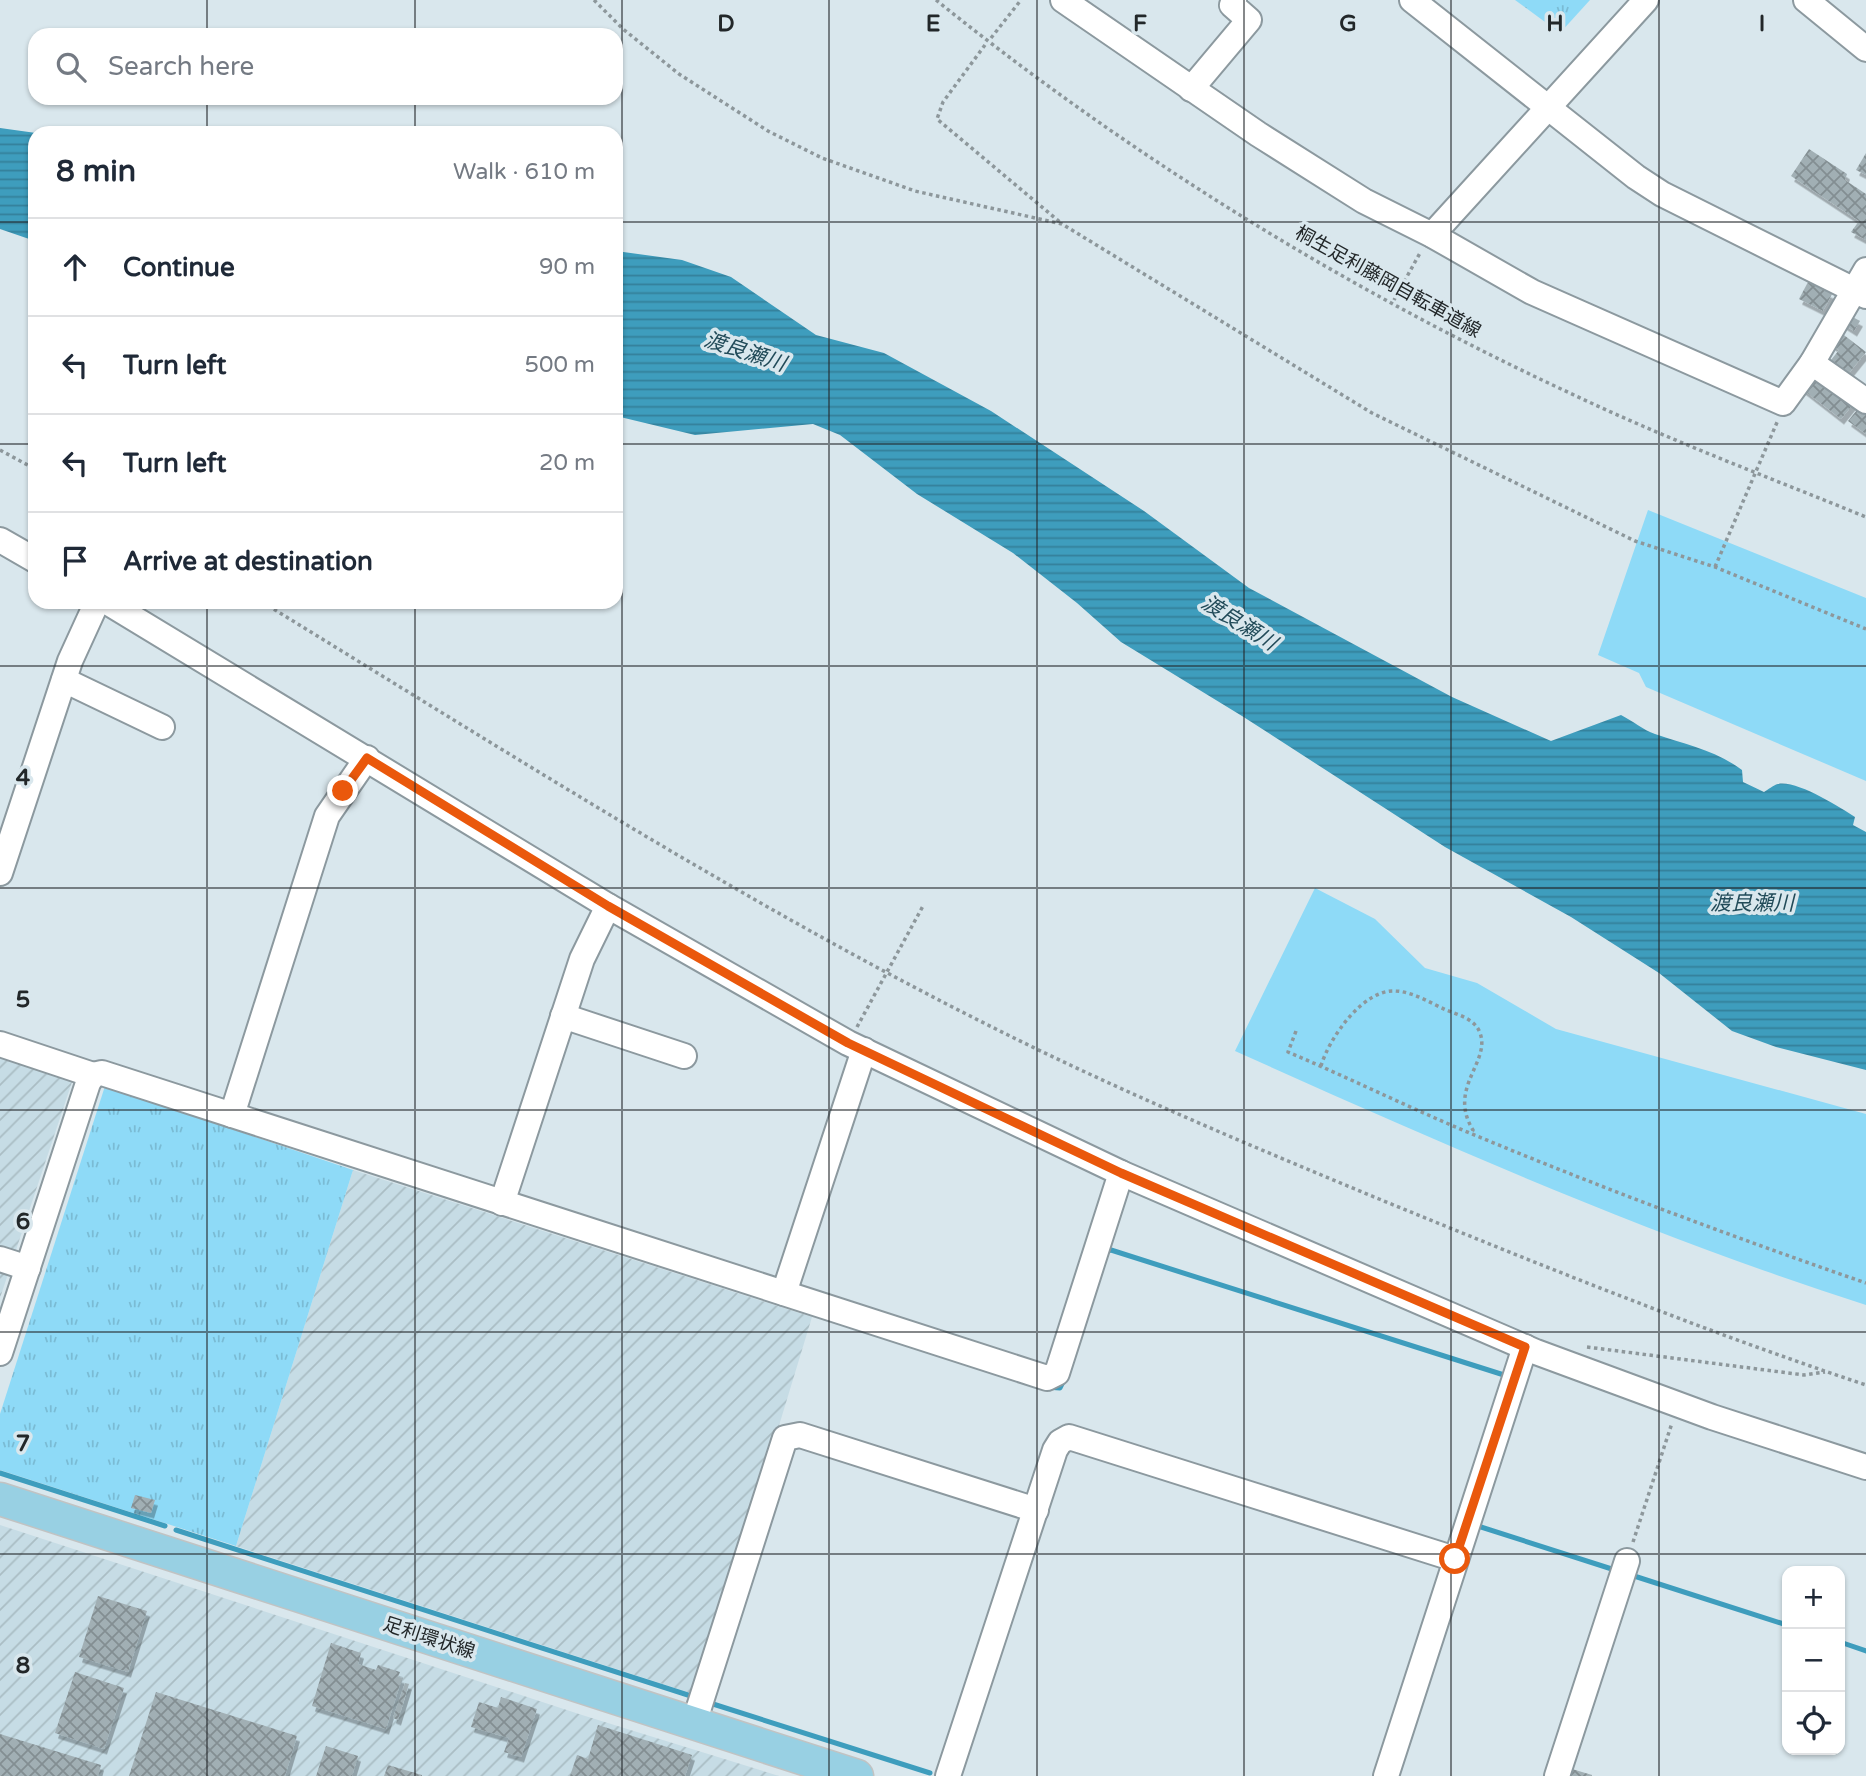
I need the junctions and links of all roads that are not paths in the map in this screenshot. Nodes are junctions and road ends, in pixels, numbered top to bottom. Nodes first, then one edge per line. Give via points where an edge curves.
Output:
1 (1063, 0) edge
2 (1234, 0) edge
3 (1412, 0) edge
4 (1646, 0) edge
5 (1806, 0) edge
6 (1866, 48) edge
7 (1191, 89) junction
8 (1549, 106) junction
9 (1426, 244) junction
10 (1862, 286) edge
11 (1812, 363) junction
12 (1866, 401) edge
13 (0, 540) edge
14 (28, 556) edge
15 (94, 609) edge
16 (119, 609) edge
17 (64, 680) junction
18 (162, 727) dead end
19 (367, 758) junction
20 (0, 873) edge
21 (608, 906) junction
22 (563, 1016) junction
23 (860, 1039) junction
24 (0, 1044) edge
25 (684, 1056) dead end
26 (90, 1079) junction
27 (232, 1115) junction
28 (1121, 1173) junction
29 (502, 1203) junction
30 (0, 1259) edge
31 (28, 1268) junction
32 (784, 1293) junction
33 (1525, 1347) junction
34 (0, 1353) edge
35 (1866, 1467) edge
36 (0, 1499) edge
37 (1035, 1510) junction
38 (1455, 1559) junction
39 (1627, 1561) road end
40 (694, 1723) junction
41 (857, 1776) edge
42 (948, 1776) edge
43 (1385, 1776) edge
44 (1557, 1776) edge

1 - 7 street
2 - 7 street via 1232,5 1249,20
3 - 8 street
4 - 8 street
5 - 6 street
7 - 9 street
8 - 9 street
8 - 10 street via 1662,194
9 - 11 street via 1783,403
10 - 11 street
11 - 12 street
13 - 14 street
15 - 17 street
16 - 19 street
17 - 18 street
17 - 20 street
19 - 21 street
19 - 27 street via 327,816
21 - 22 street via 582,959
21 - 23 street
22 - 25 street
22 - 29 street
23 - 28 street
23 - 32 street
24 - 26 street
26 - 27 street via 102,1073
26 - 31 street
27 - 29 street
28 - 32 street via 1057,1373 1047,1378
28 - 33 street
29 - 32 street
30 - 31 street
31 - 34 street
33 - 35 street
33 - 38 street
36 - 40 main road, 足利環状線
37 - 38 street via 1055,1450 1069,1437
37 - 40 street via 800,1435 785,1438
37 - 42 street
38 - 43 street
39 - 44 street
40 - 41 main road, 足利環状線

